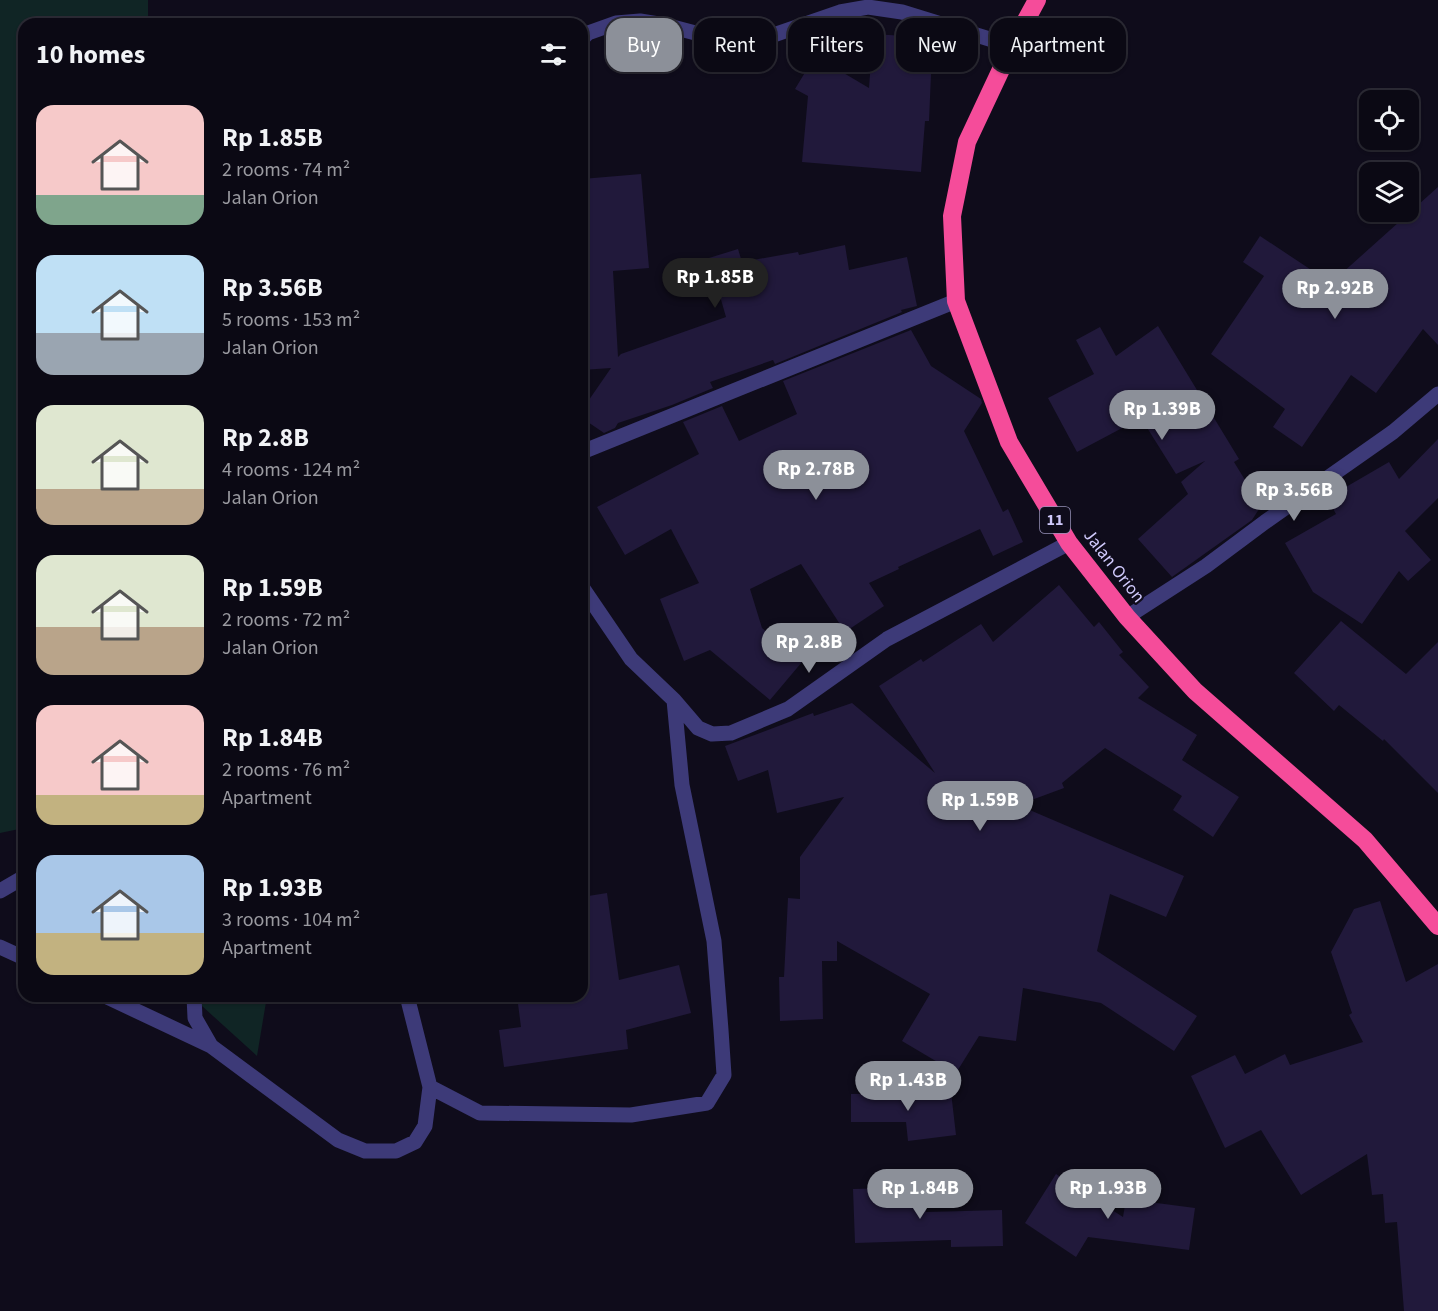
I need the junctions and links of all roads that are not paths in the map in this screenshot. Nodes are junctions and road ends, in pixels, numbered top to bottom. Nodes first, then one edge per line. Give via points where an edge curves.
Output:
1 (1037, 0) edge
2 (1027, 18) edge
3 (588, 33) edge
4 (990, 39) edge
5 (1000, 72) edge
6 (956, 301) junction
7 (1438, 394) edge
8 (588, 450) edge
9 (1069, 543) junction
10 (588, 596) edge
11 (1126, 617) junction
12 (674, 700) junction
13 (18, 880) edge
14 (0, 891) edge
15 (1438, 926) edge
16 (0, 947) edge
17 (18, 955) edge
18 (118, 1002) edge
19 (194, 1002) edge
20 (409, 1002) edge
21 (210, 1046) junction
22 (430, 1087) junction

1 - 2 highway, Jalan Orion / 11
3 - 4 street via 615,23 640,21 741,42 868,7 902,12
5 - 6 highway, Jalan Orion / 11 via 967,142 952,216
6 - 8 street
6 - 9 highway, Jalan Orion / 11 via 1009,442
7 - 11 street via 1393,432 1206,566
9 - 11 highway, Jalan Orion / 11
9 - 12 street via 887,639 788,708 731,733 712,734 698,728
10 - 12 street via 631,659
11 - 15 highway, Jalan Orion / 11 via 1195,692 1365,840
12 - 22 street via 682,785 714,941 724,1075 707,1103 631,1115 480,1113
13 - 14 street
16 - 17 street
18 - 21 street
19 - 21 street via 195,1018
20 - 22 street
21 - 22 street via 338,1140 365,1151 396,1151 414,1142 425,1126

